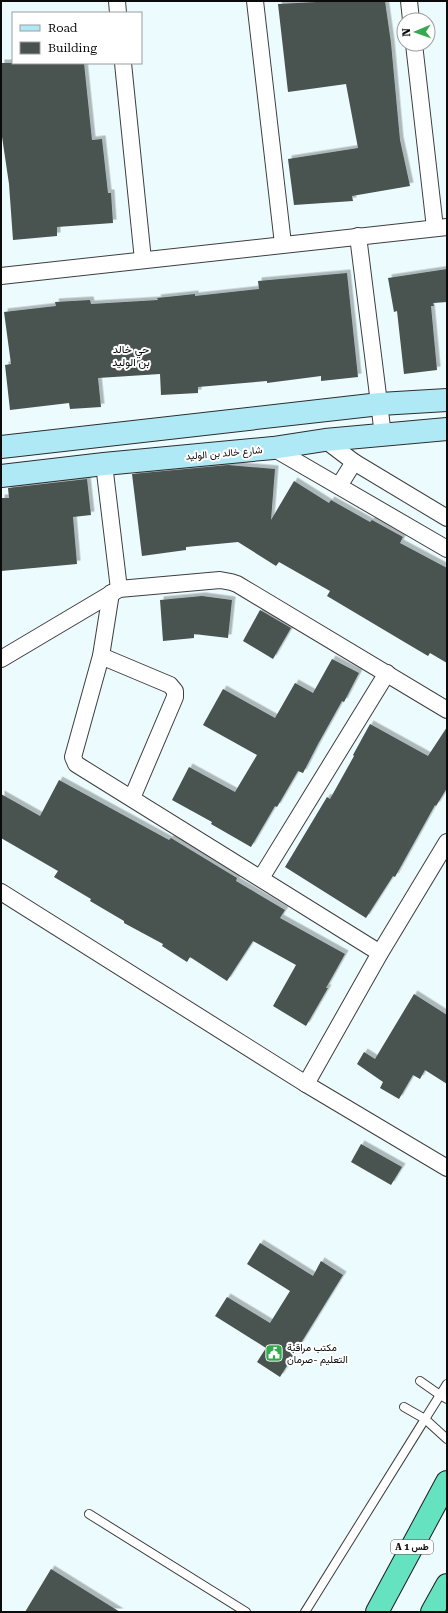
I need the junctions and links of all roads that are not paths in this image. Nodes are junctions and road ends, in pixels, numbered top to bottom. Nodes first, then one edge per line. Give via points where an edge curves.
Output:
1 (117, 1) edge
2 (255, 1) edge
3 (409, 1) edge
4 (118, 12) edge
5 (410, 12) edge
6 (415, 52) edge
7 (123, 64) edge
8 (441, 227) edge
9 (358, 236) junction
10 (283, 244) junction
11 (143, 260) junction
12 (1, 276) edge
13 (447, 400) edge
14 (380, 404) junction
15 (447, 429) edge
16 (383, 435) junction
17 (325, 440) junction
18 (1, 447) edge
19 (273, 448) junction
20 (354, 462) junction
21 (104, 464) junction
22 (1, 476) edge
23 (339, 486) junction
24 (447, 518) edge
25 (447, 549) edge
26 (115, 591) junction
27 (101, 656) junction
28 (1, 659) edge
29 (387, 672) junction
30 (447, 710) edge
31 (132, 798) junction
32 (447, 842) edge
33 (261, 878) junction
34 (1, 892) edge
35 (380, 953) junction
36 (306, 1084) junction
37 (447, 1168) edge
38 (420, 1381) dead end
39 (447, 1384) edge
40 (443, 1397) edge
41 (404, 1407) dead end
42 (425, 1420) junction
43 (447, 1439) edge
44 (447, 1482) edge
45 (89, 1514) dead end
46 (447, 1585) edge
47 (384, 1609) edge
48 (246, 1612) edge
49 (304, 1612) edge
50 (432, 1612) edge

1 - 4 street
2 - 10 street
3 - 5 street
6 - 8 street
7 - 11 street
8 - 9 street
9 - 10 street
9 - 14 street
10 - 11 street
11 - 12 street
13 - 14 street
14 - 16 street
14 - 18 street
15 - 16 street, شارع خالد بن الوليد
16 - 17 street, شارع خالد بن الوليد
17 - 19 street, شارع خالد بن الوليد
17 - 20 street
19 - 21 street, شارع خالد بن الوليد
19 - 23 street
20 - 23 street
20 - 24 street
21 - 22 street, شارع خالد بن الوليد
21 - 26 street
23 - 25 street
26 - 27 street
26 - 28 street
26 - 29 street via 220,580 231,582
27 - 31 street via 73,757 74,761
27 - 31 street via 170,685 175,691
29 - 30 street
29 - 33 street
31 - 33 street
32 - 35 street
33 - 35 street
34 - 36 street
35 - 36 street
36 - 37 street
38 - 40 lane
39 - 40 lane
40 - 42 lane
41 - 42 lane
42 - 43 lane
42 - 49 lane
44 - 47 highway, A 1 طس
45 - 48 lane
46 - 50 highway

